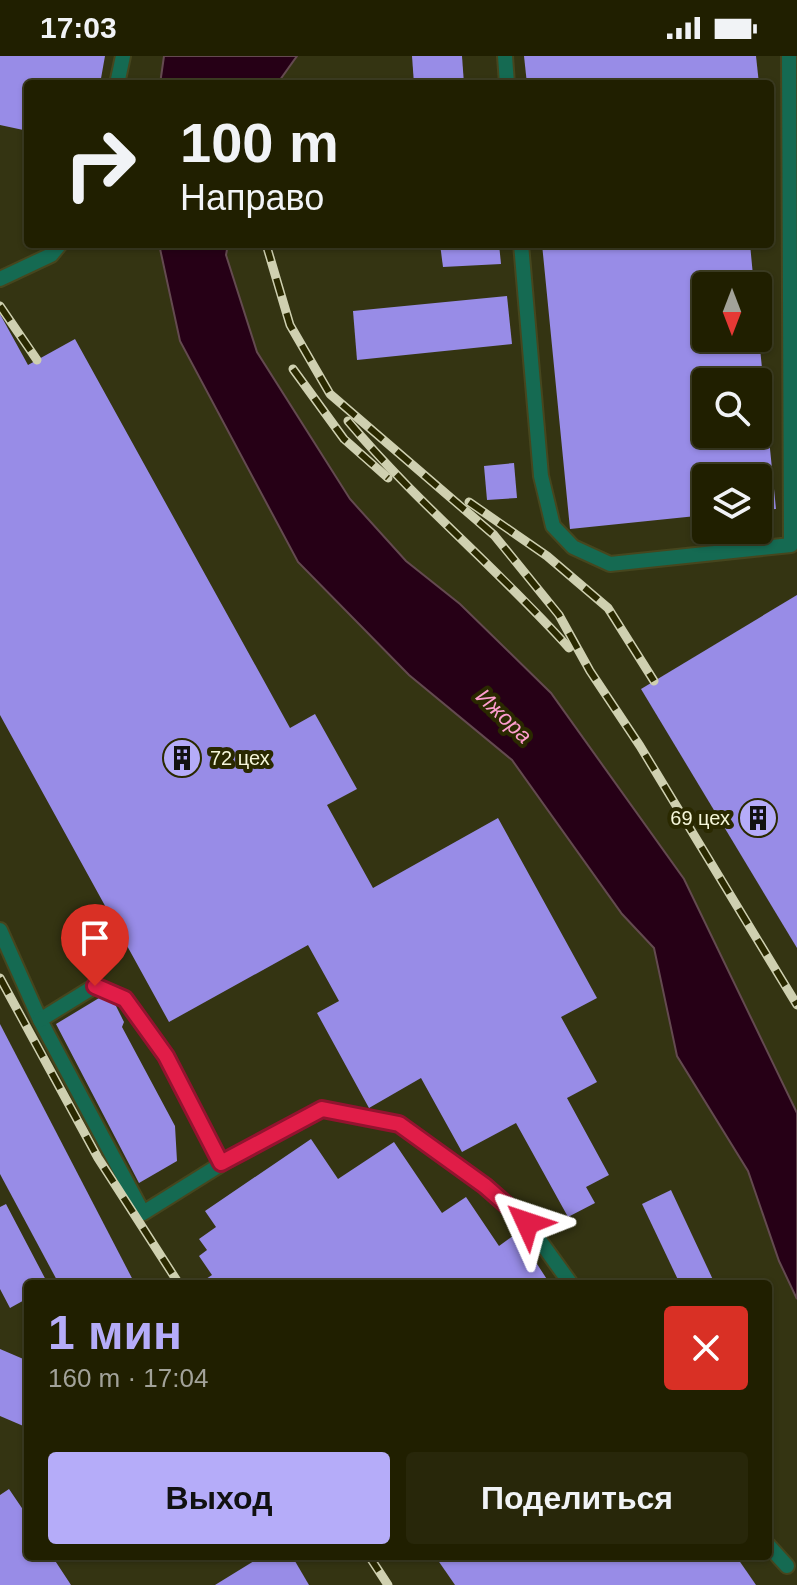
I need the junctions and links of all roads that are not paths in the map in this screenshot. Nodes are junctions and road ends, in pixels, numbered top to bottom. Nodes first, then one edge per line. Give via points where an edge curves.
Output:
1 (123, 56) edge
2 (505, 56) edge
3 (789, 56) edge
4 (118, 80) edge
5 (507, 80) edge
6 (57, 248) edge
7 (521, 248) edge
8 (0, 279) edge
9 (794, 545) edge
10 (0, 930) edge
11 (40, 1020) junction
12 (221, 1163) junction
13 (568, 1280) edge
14 (772, 1549) edge
15 (787, 1566) dead end

1 - 4 lane
2 - 5 lane
3 - 9 lane
6 - 8 lane
7 - 9 lane via 541,476 553,526 573,547 610,564
10 - 11 lane
11 - 12 lane via 95,986 125,999 166,1056
11 - 12 lane via 143,1213
12 - 13 lane via 322,1109 399,1124 527,1223
14 - 15 lane

